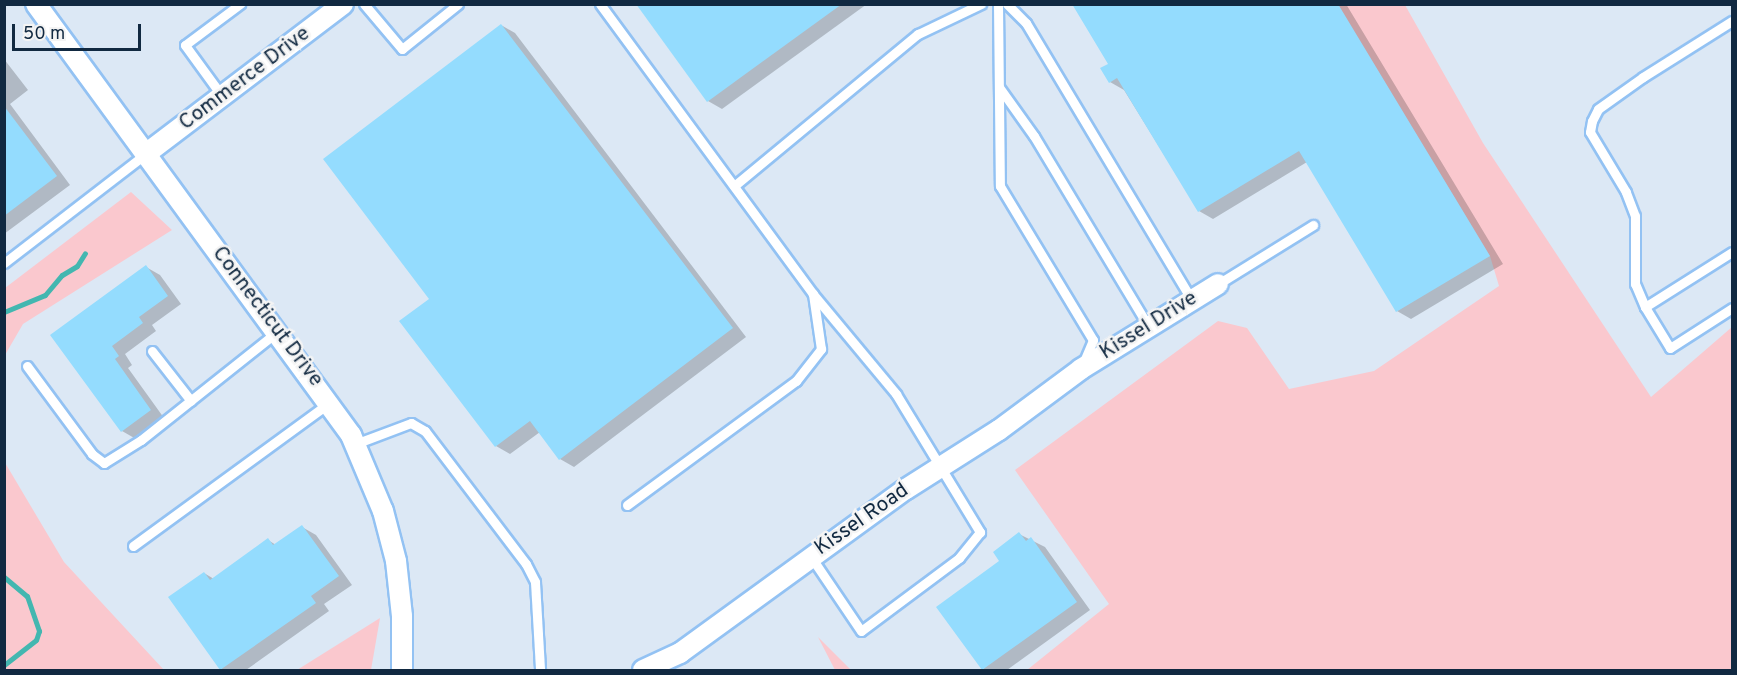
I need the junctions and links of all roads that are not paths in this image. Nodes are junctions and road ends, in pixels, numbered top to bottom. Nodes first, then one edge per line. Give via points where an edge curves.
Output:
1 (36, 4) edge
2 (240, 4) edge
3 (364, 4) edge
4 (458, 4) edge
5 (600, 4) edge
6 (956, 4) edge
7 (981, 4) edge
8 (998, 4) edge
9 (1007, 4) edge
10 (333, 8) edge
11 (956, 16) junction
12 (1732, 21) edge
13 (999, 87) junction
14 (222, 96) junction
15 (147, 153) junction
16 (734, 186) junction
17 (1313, 225) dead end
18 (1732, 252) edge
19 (4, 263) edge
20 (1218, 284) joint
21 (813, 294) junction
22 (1192, 300) junction
23 (1645, 307) junction
24 (1732, 308) edge
25 (1148, 326) junction
26 (277, 332) junction
27 (152, 351) dead end
28 (27, 366) dead end
29 (1081, 369) junction
30 (191, 400) junction
31 (330, 403) junction
32 (355, 444) junction
33 (942, 466) junction
34 (627, 505) dead end
35 (133, 546) dead end
36 (811, 557) junction
37 (402, 670) edge
38 (540, 670) edge
39 (643, 670) edge

1 - 15 street, Connecticut Drive
2 - 14 lane via 185,45
3 - 4 lane via 402,49
5 - 16 lane
6 - 11 lane
7 - 11 lane
8 - 13 lane
9 - 22 lane via 1026,23
10 - 14 street, Commerce Drive
11 - 16 lane via 918,34
12 - 23 lane via 1642,77 1598,109 1592,121 1590,132 1626,192 1635,216 1635,284
13 - 25 lane via 1035,136
13 - 29 lane via 1000,186 1094,340
14 - 15 street, Commerce Drive
15 - 19 lane
15 - 26 street, Connecticut Drive
16 - 21 lane
17 - 20 lane
18 - 23 lane
20 - 22 street, Kissel Drive
21 - 33 lane via 896,394
21 - 34 lane via 821,349 796,381
22 - 25 street, Kissel Drive
23 - 24 lane via 1670,348
25 - 29 street, Kissel Drive
26 - 30 lane
26 - 31 street, Connecticut Drive
27 - 30 lane
28 - 30 lane via 92,454 104,463 141,440
29 - 33 street, Kissel Road
31 - 32 street, Connecticut Drive
31 - 35 lane
32 - 37 street, Connecticut Drive via 383,510 396,561
32 - 38 lane via 411,423 424,431 531,573 535,582
33 - 36 street, Kissel Road
33 - 36 lane via 981,532 958,558 861,631
36 - 39 street, Kissel Road via 680,653

